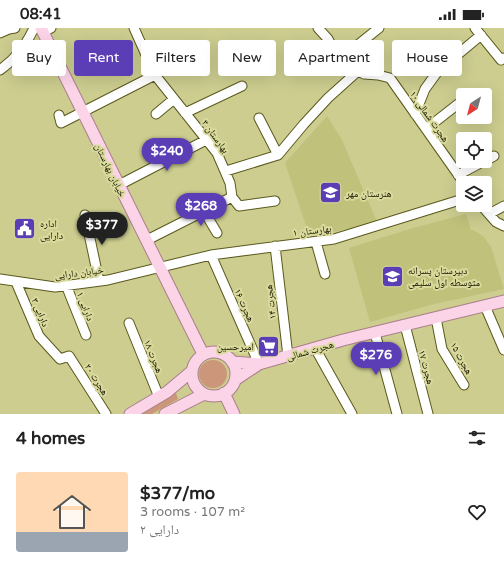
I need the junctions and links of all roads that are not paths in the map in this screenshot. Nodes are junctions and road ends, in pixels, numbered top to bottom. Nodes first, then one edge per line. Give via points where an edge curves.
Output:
1 (14, 28) edge
2 (134, 28) edge
3 (318, 28) edge
4 (379, 28) edge
5 (42, 29) edge
6 (478, 32) edge
7 (0, 33) edge
8 (328, 40) edge
9 (364, 40) edge
10 (141, 44) edge
11 (504, 58) edge
12 (0, 70) edge
13 (153, 76) edge
14 (156, 76) edge
15 (352, 76) edge
16 (382, 76) edge
17 (242, 86) dead end
18 (174, 99) junction
19 (456, 106) edge
20 (83, 112) junction
21 (185, 113) junction
22 (156, 114) dead end
23 (415, 114) junction
24 (259, 118) dead end
25 (62, 124) dead end
26 (426, 129) junction
27 (206, 140) junction
28 (278, 155) junction
29 (472, 168) edge
30 (226, 171) junction
31 (458, 175) joint
32 (119, 185) junction
33 (232, 197) junction
34 (275, 201) dead end
35 (456, 201) edge
36 (504, 206) edge
37 (204, 211) junction
38 (489, 214) joint
39 (85, 215) dead end
40 (504, 226) edge
41 (217, 233) dead end
42 (146, 240) junction
43 (316, 242) junction
44 (275, 246) junction
45 (212, 255) junction
46 (160, 267) junction
47 (325, 274) dead end
48 (0, 279) edge
49 (99, 281) junction
50 (16, 282) junction
51 (66, 285) junction
52 (504, 301) edge
53 (484, 306) junction
54 (436, 318) junction
55 (130, 323) dead end
56 (405, 325) junction
57 (375, 333) junction
58 (86, 335) dead end
59 (316, 348) junction
60 (504, 350) edge
61 (203, 354) junction
62 (70, 356) joint
63 (288, 356) junction
64 (232, 362) junction
65 (259, 364) junction
66 (192, 371) junction
67 (235, 380) junction
68 (464, 385) dead end
69 (224, 393) junction
70 (204, 394) junction
71 (159, 397) junction
72 (106, 414) edge
73 (130, 414) edge
74 (165, 414) edge
75 (234, 414) edge
76 (352, 414) edge
77 (397, 414) edge
78 (428, 414) edge

1 - 7 street
2 - 10 street, بهارستان ۳
3 - 8 street
4 - 9 street
5 - 12 street via 27,42 14,60
5 - 20 main road, خیابان بهارستان
6 - 11 street via 501,60
6 - 23 street via 438,71 424,89
13 - 20 street
14 - 18 street, بهارستان ۳
15 - 28 street via 328,98
16 - 23 street, هجرت شمالی ۱۰ via 390,78
17 - 21 street
18 - 21 street, بهارستان ۳
18 - 22 street
19 - 26 street
20 - 25 street
20 - 32 main road, خیابان بهارستان
21 - 27 street, بهارستان ۳
23 - 26 street, هجرت شمالی ۱۰
24 - 28 street
26 - 31 street, هجرت شمالی ۱۰
27 - 30 street, بهارستان ۳ via 218,153
27 - 32 street
28 - 30 street
29 - 31 street
30 - 33 street, بهارستان ۳
32 - 42 main road, خیابان بهارستان
33 - 34 street via 239,206
33 - 37 street
35 - 43 street, بهارستان ۱ via 334,239
36 - 38 street
37 - 41 street
37 - 42 street
38 - 40 street
39 - 49 street
42 - 46 main road, خیابان بهارستان
43 - 44 street, بهارستان ۱
43 - 47 street
44 - 45 street, بهارستان ۱
44 - 63 street, هجرت ۱۴
45 - 46 street, بهارستان ۱
45 - 65 street, هجرت ۱۶
46 - 49 street, خیابان دارایی
46 - 61 main road, خیابان بهارستان
48 - 50 street, خیابان دارایی
49 - 51 street, خیابان دارایی
50 - 51 street, خیابان دارایی via 55,287
50 - 62 street, دارایی ۳ via 39,336 60,358
51 - 58 street, دارایی ۱
52 - 53 main road, هجرت شمالی
53 - 54 main road, هجرت شمالی
53 - 60 street
54 - 56 main road, هجرت شمالی
54 - 68 street, هجرت ۱۵ via 442,349
55 - 71 street, هجرت ۱۸
56 - 57 main road, هجرت شمالی
56 - 78 street, هجرت ۱۷
57 - 59 main road, هجرت شمالی
57 - 77 street
59 - 63 main road, هجرت شمالی
59 - 76 street
61 - 64 main road via 222,353
61 - 66 main road via 194,364
62 - 72 street, هجرت ۲۰
63 - 65 main road, هجرت شمالی
64 - 65 main road, هجرت شمالی
64 - 67 main road via 236,371
65 - 67 main road
66 - 70 main road via 194,384
66 - 71 main road
67 - 69 main road
69 - 70 main road via 218,396
69 - 75 main road
70 - 74 main road
71 - 73 main road

